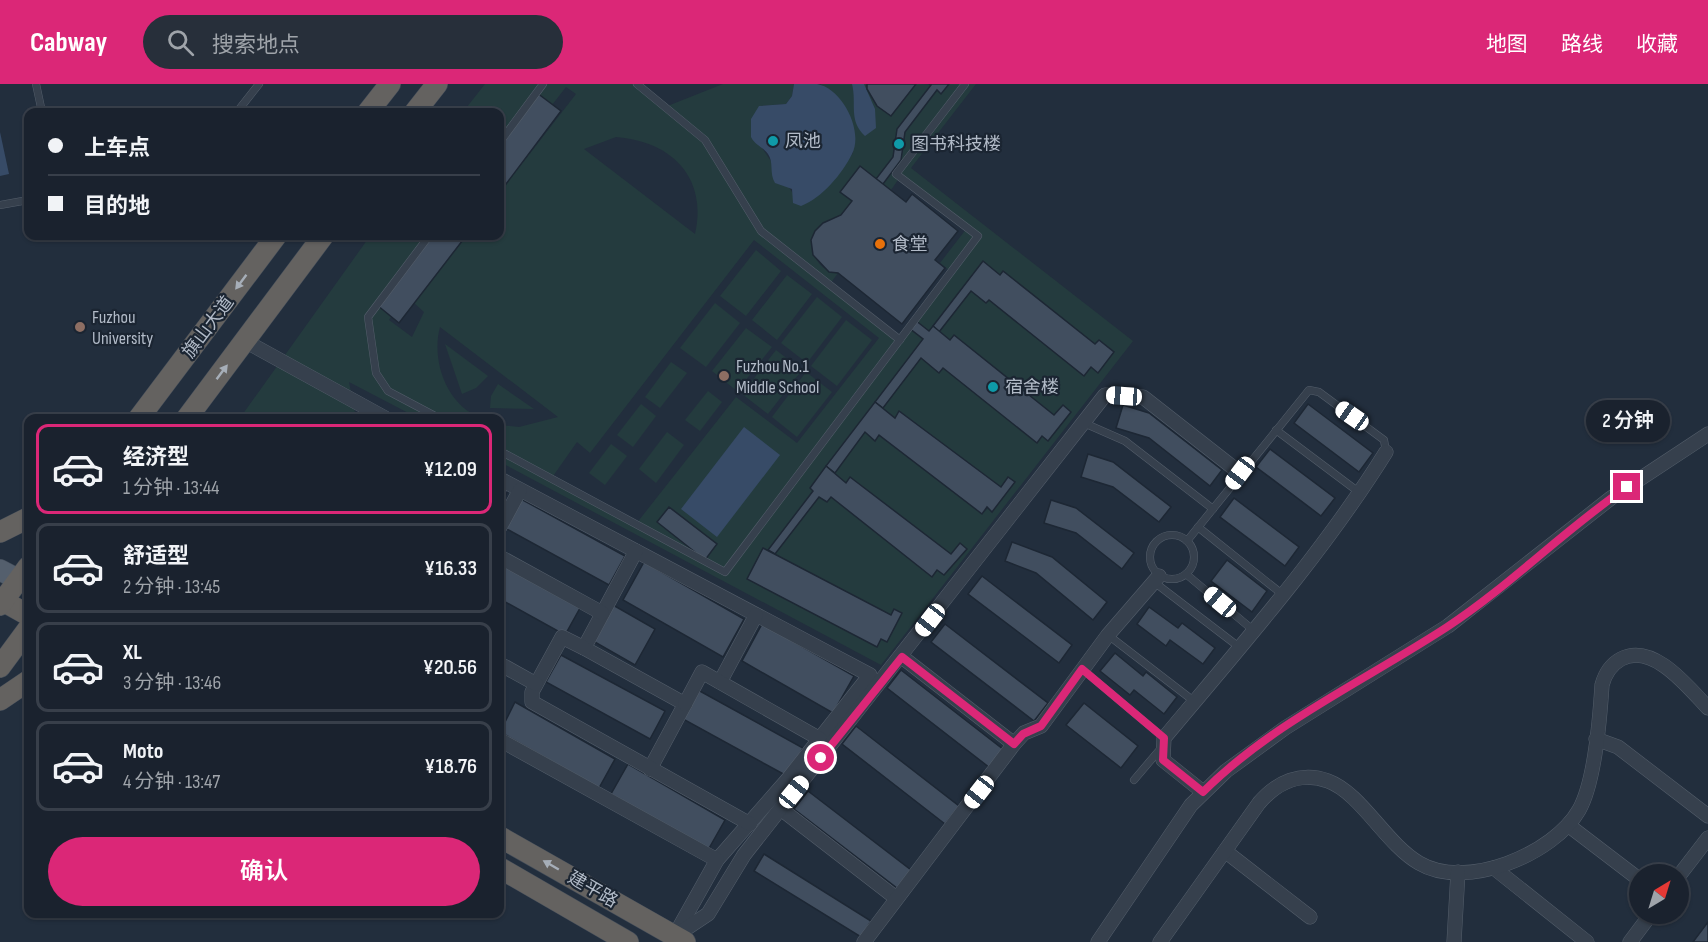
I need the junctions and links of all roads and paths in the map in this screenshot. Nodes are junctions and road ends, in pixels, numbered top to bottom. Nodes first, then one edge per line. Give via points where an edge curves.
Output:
1 (36, 84) edge
2 (259, 84) edge
3 (390, 84) edge
4 (437, 84) edge
5 (543, 84) edge
6 (637, 84) edge
7 (965, 84) edge
8 (41, 108) edge
9 (240, 108) edge
10 (371, 108) edge
11 (418, 108) edge
12 (504, 137) edge
13 (24, 201) edge
14 (0, 205) edge
15 (273, 240) edge
16 (321, 240) edge
17 (426, 240) edge
18 (900, 340) junction
19 (245, 341) junction
20 (186, 356) junction
21 (129, 414) edge
22 (142, 414) edge
23 (190, 414) edge
24 (373, 414) edge
25 (431, 414) edge
26 (1084, 423) junction
27 (1276, 430) junction
28 (1708, 434) edge
29 (1386, 452) joint
30 (504, 453) edge
31 (1240, 473) junction
32 (504, 481) edge
33 (520, 490) junction
34 (1360, 493) junction
35 (1213, 508) junction
36 (24, 520) edge
37 (504, 520) edge
38 (1198, 527) junction
39 (0, 532) edge
40 (1187, 542) junction
41 (636, 551) junction
42 (504, 559) edge
43 (1186, 574) junction
44 (19, 575) edge
45 (1156, 579) junction
46 (1282, 594) junction
47 (1, 602) edge
48 (24, 613) edge
49 (602, 613) junction
50 (756, 615) junction
51 (1253, 630) junction
52 (24, 635) edge
53 (1108, 635) junction
54 (1239, 647) junction
55 (584, 648) junction
56 (902, 657) junction
57 (504, 666) edge
58 (0, 667) edge
59 (1082, 669) junction
60 (720, 682) junction
61 (24, 684) edge
62 (536, 684) junction
63 (0, 700) edge
64 (1195, 702) junction
65 (685, 704) junction
66 (1708, 708) edge
67 (820, 739) junction
68 (1596, 739) junction
69 (1164, 741) junction
70 (504, 742) edge
71 (1014, 744) junction
72 (650, 769) junction
73 (1134, 780) dead end
74 (1203, 792) junction
75 (781, 809) junction
76 (1708, 816) edge
77 (750, 824) junction
78 (1568, 825) junction
79 (1708, 838) edge
80 (504, 839) edge
81 (1225, 851) junction
82 (717, 860) junction
83 (1688, 864) edge
84 (1494, 868) junction
85 (504, 870) edge
86 (1458, 872) junction
87 (1629, 872) edge
88 (896, 898) junction
89 (1310, 917) dead end
90 (1644, 924) edge
91 (680, 939) edge
92 (628, 942) edge
93 (864, 942) edge
94 (1098, 942) edge
95 (1160, 942) edge
96 (1454, 942) edge
97 (1587, 942) edge
98 (1630, 942) edge

1 - 8 lane
2 - 9 lane
3 - 10 highway
4 - 11 highway
5 - 12 lane
6 - 18 lane via 705,140 761,231
7 - 18 lane via 896,174 978,236
13 - 14 lane
15 -> 20 highway, 旗山大道
16 - 19 highway, 旗山大道
17 - 25 lane via 368,316 376,373 388,391
18 - 30 lane via 725,572
23 -> 19 highway, 旗山大道
19 - 24 street
20 - 21 highway
20 - 22 highway, 旗山大道
26 - 31 street via 1105,395 1143,397
26 - 35 lane via 1125,441
26 - 56 street
27 - 29 lane via 1309,390 1319,392 1384,440
27 - 31 lane
27 - 34 lane
28 - 74 street via 1611,498 1448,626 1285,728
29 - 34 street
31 - 35 lane
32 - 33 street
33 - 37 street
33 - 41 street
34 - 46 street
35 - 38 lane
36 - 39 highway
38 - 40 lane
38 - 46 lane
40 - 43 lane via 1194,562
40 - 45 lane via 1170,536 1153,545 1149,558
41 - 49 street
41 - 50 street
42 - 49 street
43 - 45 lane via 1173,580
43 - 51 lane
44 - 47 highway
45 - 53 street
45 - 54 lane
46 - 51 street
47 - 48 highway
49 - 55 street
50 - 60 street
50 - 67 street via 870,675
51 - 54 street
52 - 58 highway
53 - 59 street
53 - 64 lane
54 - 64 street
55 - 62 street via 562,637
55 - 65 street
56 - 71 street
56 - 75 street
57 - 62 street
59 - 69 lane
59 - 71 street via 1041,726 1023,734
60 - 65 street via 702,672
60 - 67 street
61 - 63 highway
62 - 72 street via 531,697 536,706
64 - 69 street
65 - 72 street
66 - 68 street via 1655,661 1644,655 1630,656 1616,663 1603,679
67 - 77 street
68 - 76 street via 1618,747
68 - 78 street via 1584,800
69 - 73 lane
69 - 74 street via 1163,760
70 - 82 street
71 - 88 street
72 - 77 street
74 - 94 street
75 - 88 street
75 - 91 street via 732,872 708,914
77 - 82 street
78 - 84 street via 1530,852
78 - 87 street
79 - 83 street
91 -> 80 highway, 建平路
81 - 86 street via 1270,791 1292,779 1308,777 1331,782 1344,791 1419,863
81 - 89 street
81 - 95 street
82 - 91 street
84 - 86 street
84 - 97 street
85 - 92 highway, 建平路
86 - 96 street
88 - 93 street
90 - 98 street

